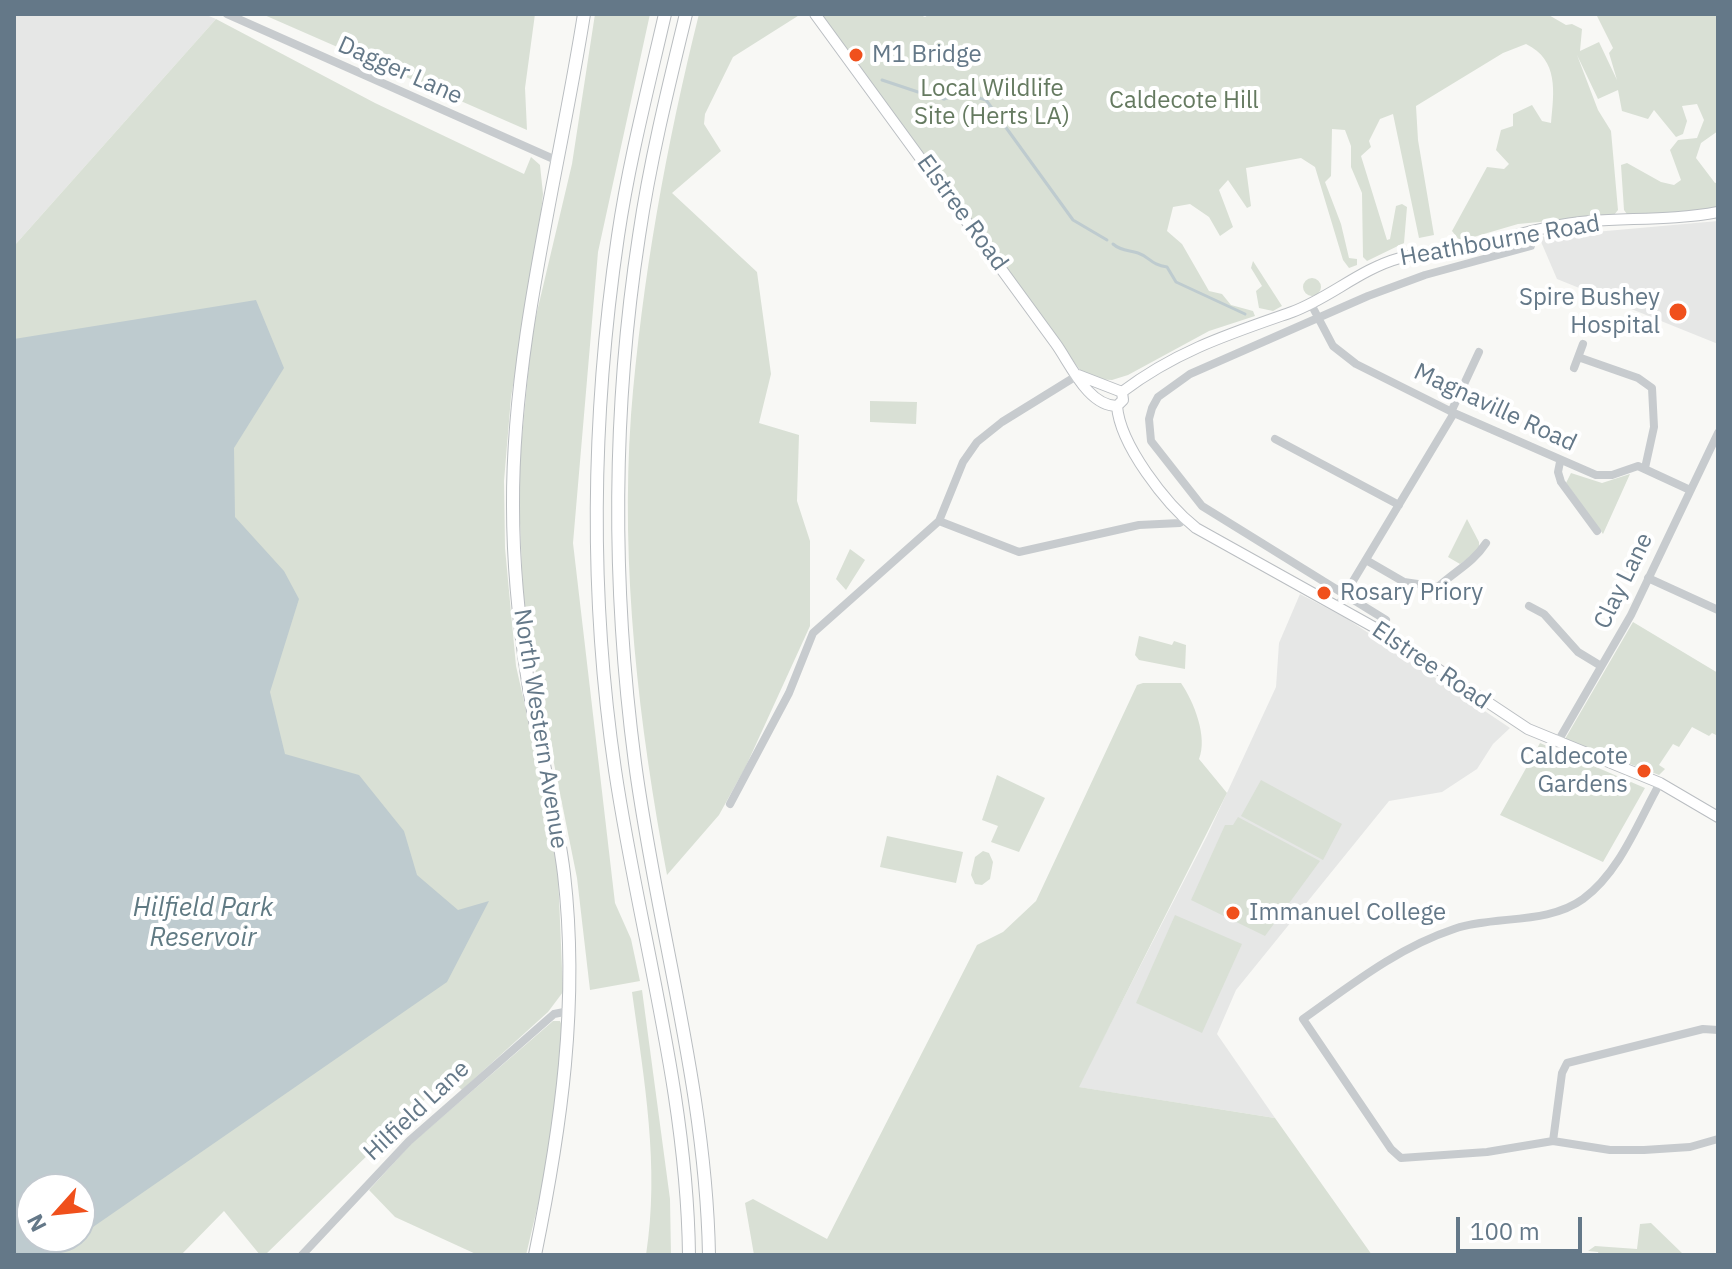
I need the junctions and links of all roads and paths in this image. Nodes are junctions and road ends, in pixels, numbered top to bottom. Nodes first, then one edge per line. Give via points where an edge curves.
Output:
1 (227, 14) edge
2 (584, 14) edge
3 (665, 14) edge
4 (686, 14) edge
5 (815, 14) edge
6 (558, 161) junction
7 (1718, 212) edge
8 (1532, 230) junction
9 (1311, 304) junction
10 (1318, 320) junction
11 (1583, 344) dead end
12 (1479, 352) dead end
13 (1578, 357) junction
14 (1574, 368) dead end
15 (1078, 375) junction
16 (1109, 388) junction
17 (1122, 392) junction
18 (1104, 401) junction
19 (1117, 406) junction
20 (1453, 413) junction
21 (1718, 433) edge
22 (1275, 439) dead end
23 (1560, 462) junction
24 (1645, 468) junction
25 (1690, 490) junction
26 (1399, 505) junction
27 (1185, 519) junction
28 (939, 521) junction
29 (1597, 531) dead end
30 (1486, 543) dead end
31 (1366, 560) junction
32 (1648, 578) junction
33 (1345, 595) junction
34 (1338, 606) junction
35 (1529, 606) dead end
36 (1718, 610) edge
37 (1386, 620) dead end
38 (1601, 666) junction
39 (1557, 743) junction
40 (1660, 783) junction
41 (730, 804) dead end
42 (1718, 817) edge
43 (569, 1011) junction
44 (1718, 1030) edge
45 (1718, 1139) edge
46 (1553, 1141) junction
47 (302, 1255) edge
48 (535, 1255) edge
49 (689, 1255) edge
50 (709, 1255) edge

1 - 6 street, Dagger Lane
2 - 6 highway, North Western Avenue
3 - 49 highway via 634,148 612,279 600,414 598,544 615,768 673,1082
4 - 50 highway via 654,152 633,281 620,414 618,544 635,765 693,1079 705,1165
5 - 15 main road, Elstree Road
6 - 43 highway, North Western Avenue via 515,432 513,507 528,682 564,876
7 - 8 main road, Heathbourne Road
8 - 9 main road, Heathbourne Road via 1385,262
8 - 10 street via 1531,246 1391,286
9 - 10 street, Magnaville Road
9 - 17 main road, Heathbourne Road via 1188,351
10 - 20 street, Magnaville Road via 1341,354
10 - 33 street via 1170,386 1152,408 1149,429 1157,451 1202,506
11 - 13 street
12 - 20 street
13 - 14 street
13 - 24 street via 1652,388 1654,427
15 - 16 main road
15 - 18 main road, Elstree Road via 1089,392
15 - 28 street via 977,442
16 - 17 main road
16 - 18 main road
17 - 19 main road
18 - 19 main road, Elstree Road
19 - 27 main road, Elstree Road via 1128,443
20 - 23 street, Magnaville Road
20 - 26 street
21 - 25 street, Clay Lane
22 - 26 street
23 - 24 street, Magnaville Road via 1604,476 1633,466
23 - 29 street via 1561,482
24 - 25 street
25 - 32 street, Clay Lane
26 - 31 street
27 - 28 street via 1019,552
27 - 34 main road, Elstree Road
28 - 41 street via 813,633 789,693
30 - 31 street via 1469,564 1433,588 1404,582
31 - 33 street
32 - 36 street
32 - 38 street, Clay Lane
33 - 34 street
33 - 37 street
34 - 39 main road, Elstree Road via 1510,719
35 - 38 street
38 - 39 street, Clay Lane
39 - 40 main road, Elstree Road
40 - 42 main road, Elstree Road
40 - 46 street via 1610,873 1582,900 1554,913 1471,924 1432,936 1399,952 1303,1019 1401,1158
43 - 47 street, Hilfield Lane via 554,1014 409,1141
43 - 48 highway, North Western Avenue via 562,1110
44 - 46 street via 1703,1029 1567,1063
45 - 46 street via 1644,1150

